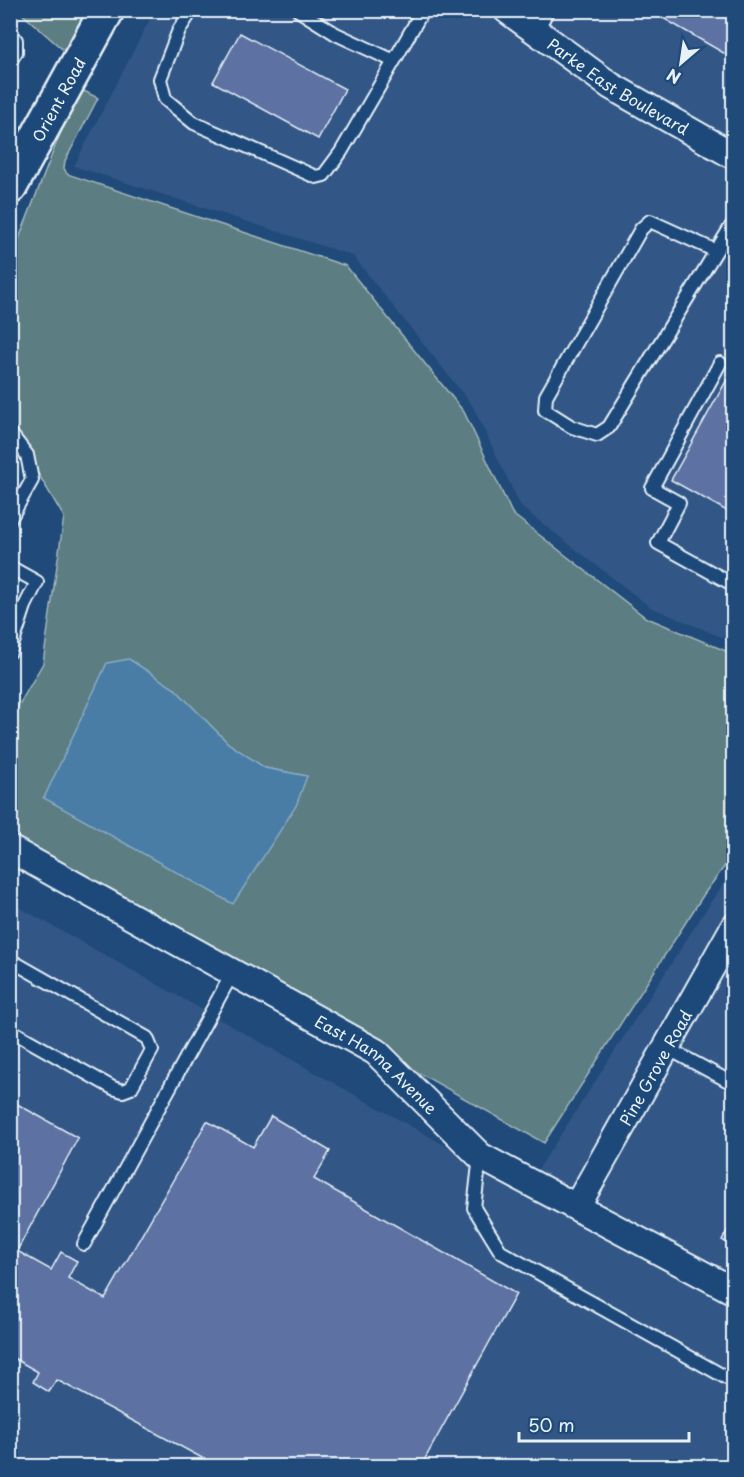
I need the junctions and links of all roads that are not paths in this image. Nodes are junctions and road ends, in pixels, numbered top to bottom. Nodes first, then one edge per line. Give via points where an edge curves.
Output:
1 (107, 10) edge
2 (192, 10) edge
3 (298, 10) edge
4 (423, 10) edge
5 (507, 10) edge
6 (542, 21) edge
7 (10, 34) edge
8 (10, 61) edge
9 (394, 61) junction
10 (734, 156) edge
11 (10, 187) edge
12 (734, 222) edge
13 (716, 251) junction
14 (720, 363) dead end
15 (10, 433) edge
16 (10, 519) edge
17 (10, 567) edge
18 (734, 585) edge
19 (10, 652) edge
20 (10, 849) edge
21 (734, 927) edge
22 (10, 960) edge
23 (233, 972) junction
24 (10, 1030) edge
25 (667, 1048) junction
26 (734, 1084) edge
27 (480, 1155) junction
28 (577, 1206) junction
29 (84, 1244) dead end
30 (734, 1291) edge
31 (734, 1382) edge

1 - 11 street, Orient Road
2 - 9 lane via 179,30 160,79 165,99 194,123 316,177 324,175 341,152
3 - 9 lane via 336,34
4 - 9 lane
5 - 6 street, Parke East Boulevard
6 - 10 street, Parke East Boulevard via 611,86
7 - 8 lane via 16,40 16,52
12 - 13 lane
13 - 13 lane via 609,427 597,435 572,427 545,410 546,396 641,229 650,221
14 - 18 lane via 652,488 679,503 658,543
15 - 16 lane via 27,455 32,480
17 - 19 lane via 37,582
20 - 23 street, East Hanna Avenue
21 - 25 street, Pine Grove Road
22 - 24 lane via 147,1038 152,1050 131,1088 123,1091
23 - 27 street, East Hanna Avenue via 376,1052
23 - 29 lane
25 - 26 lane
25 - 28 street, Pine Grove Road
27 - 28 street, East Hanna Avenue
27 - 31 lane via 474,1208 501,1252
28 - 30 street, East Hanna Avenue

